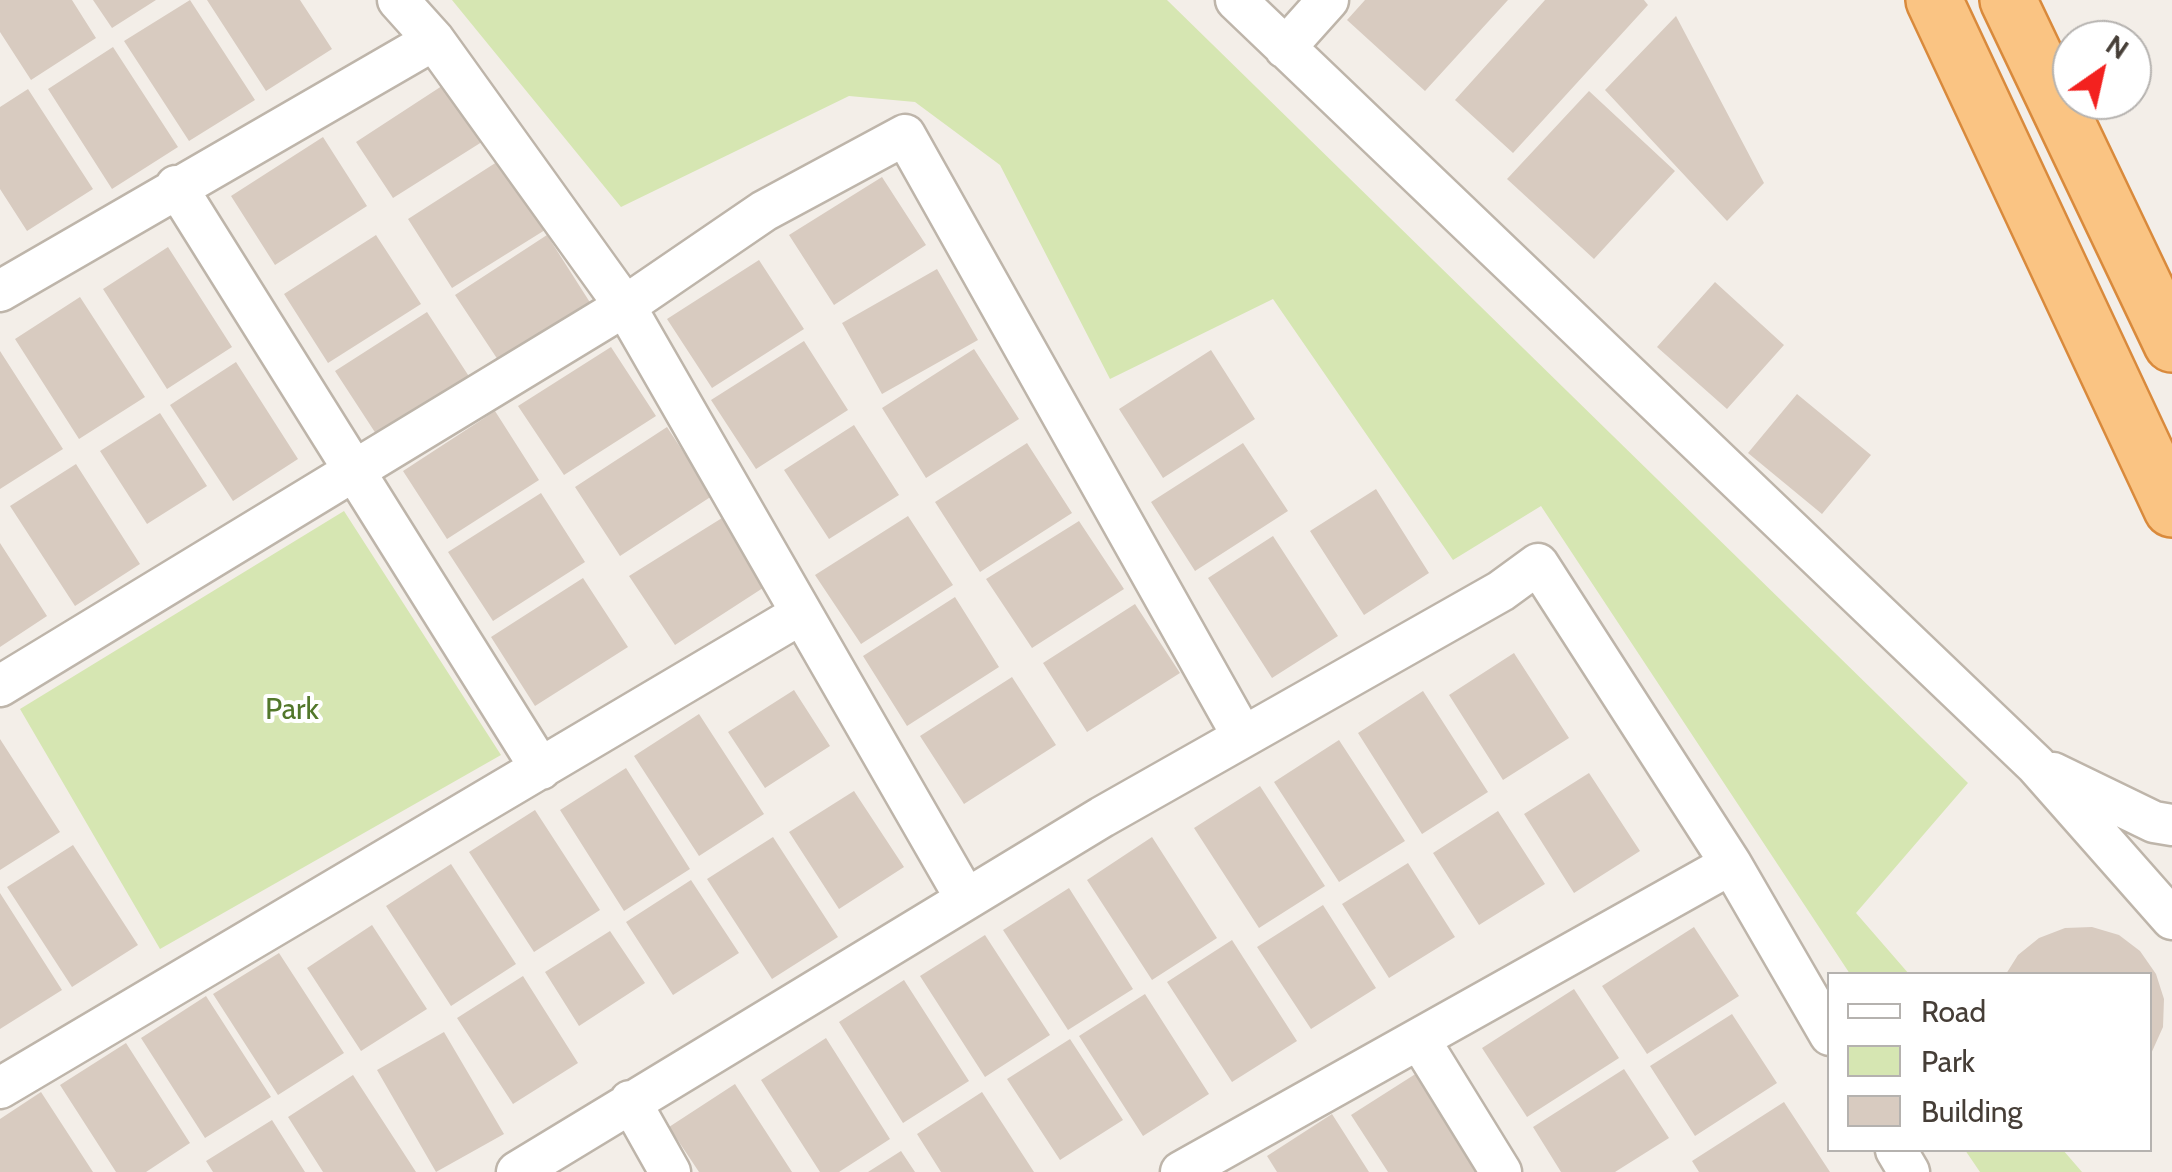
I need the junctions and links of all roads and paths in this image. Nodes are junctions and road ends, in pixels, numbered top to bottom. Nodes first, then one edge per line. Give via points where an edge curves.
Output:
1 (398, 0) edge
2 (1236, 0) edge
3 (1328, 0) edge
4 (1934, 0) edge
5 (2008, 0) edge
6 (434, 40) junction
7 (1284, 48) junction
8 (176, 186) junction
9 (0, 290) edge
10 (624, 306) junction
11 (2172, 344) edge
12 (355, 472) junction
13 (2172, 509) edge
14 (799, 615) junction
15 (0, 686) edge
16 (1242, 735) junction
17 (2036, 765) junction
18 (542, 769) junction
19 (2172, 825) edge
20 (1730, 864) junction
21 (966, 899) junction
22 (2172, 919) edge
23 (1827, 1030) edge
24 (1420, 1039) junction
25 (0, 1088) edge
26 (630, 1101) junction
27 (517, 1172) edge
28 (670, 1172) edge
29 (1182, 1172) edge
30 (1501, 1172) edge

1 - 6 street
2 - 7 street
3 - 7 street
4 - 13 highway
5 - 11 highway
6 - 8 street
6 - 10 street
7 - 17 street
8 - 9 street
8 - 12 street
10 - 12 street
10 - 14 street
10 - 16 street via 764,211 905,135
12 - 15 street
12 - 18 street
14 - 18 street
14 - 21 street
16 - 20 street via 1538,564
16 - 21 street
17 - 19 street
17 - 22 street
18 - 25 street
20 - 23 street
20 - 24 street
21 - 26 street
24 - 29 street
24 - 30 street
26 - 27 street
26 - 28 street

